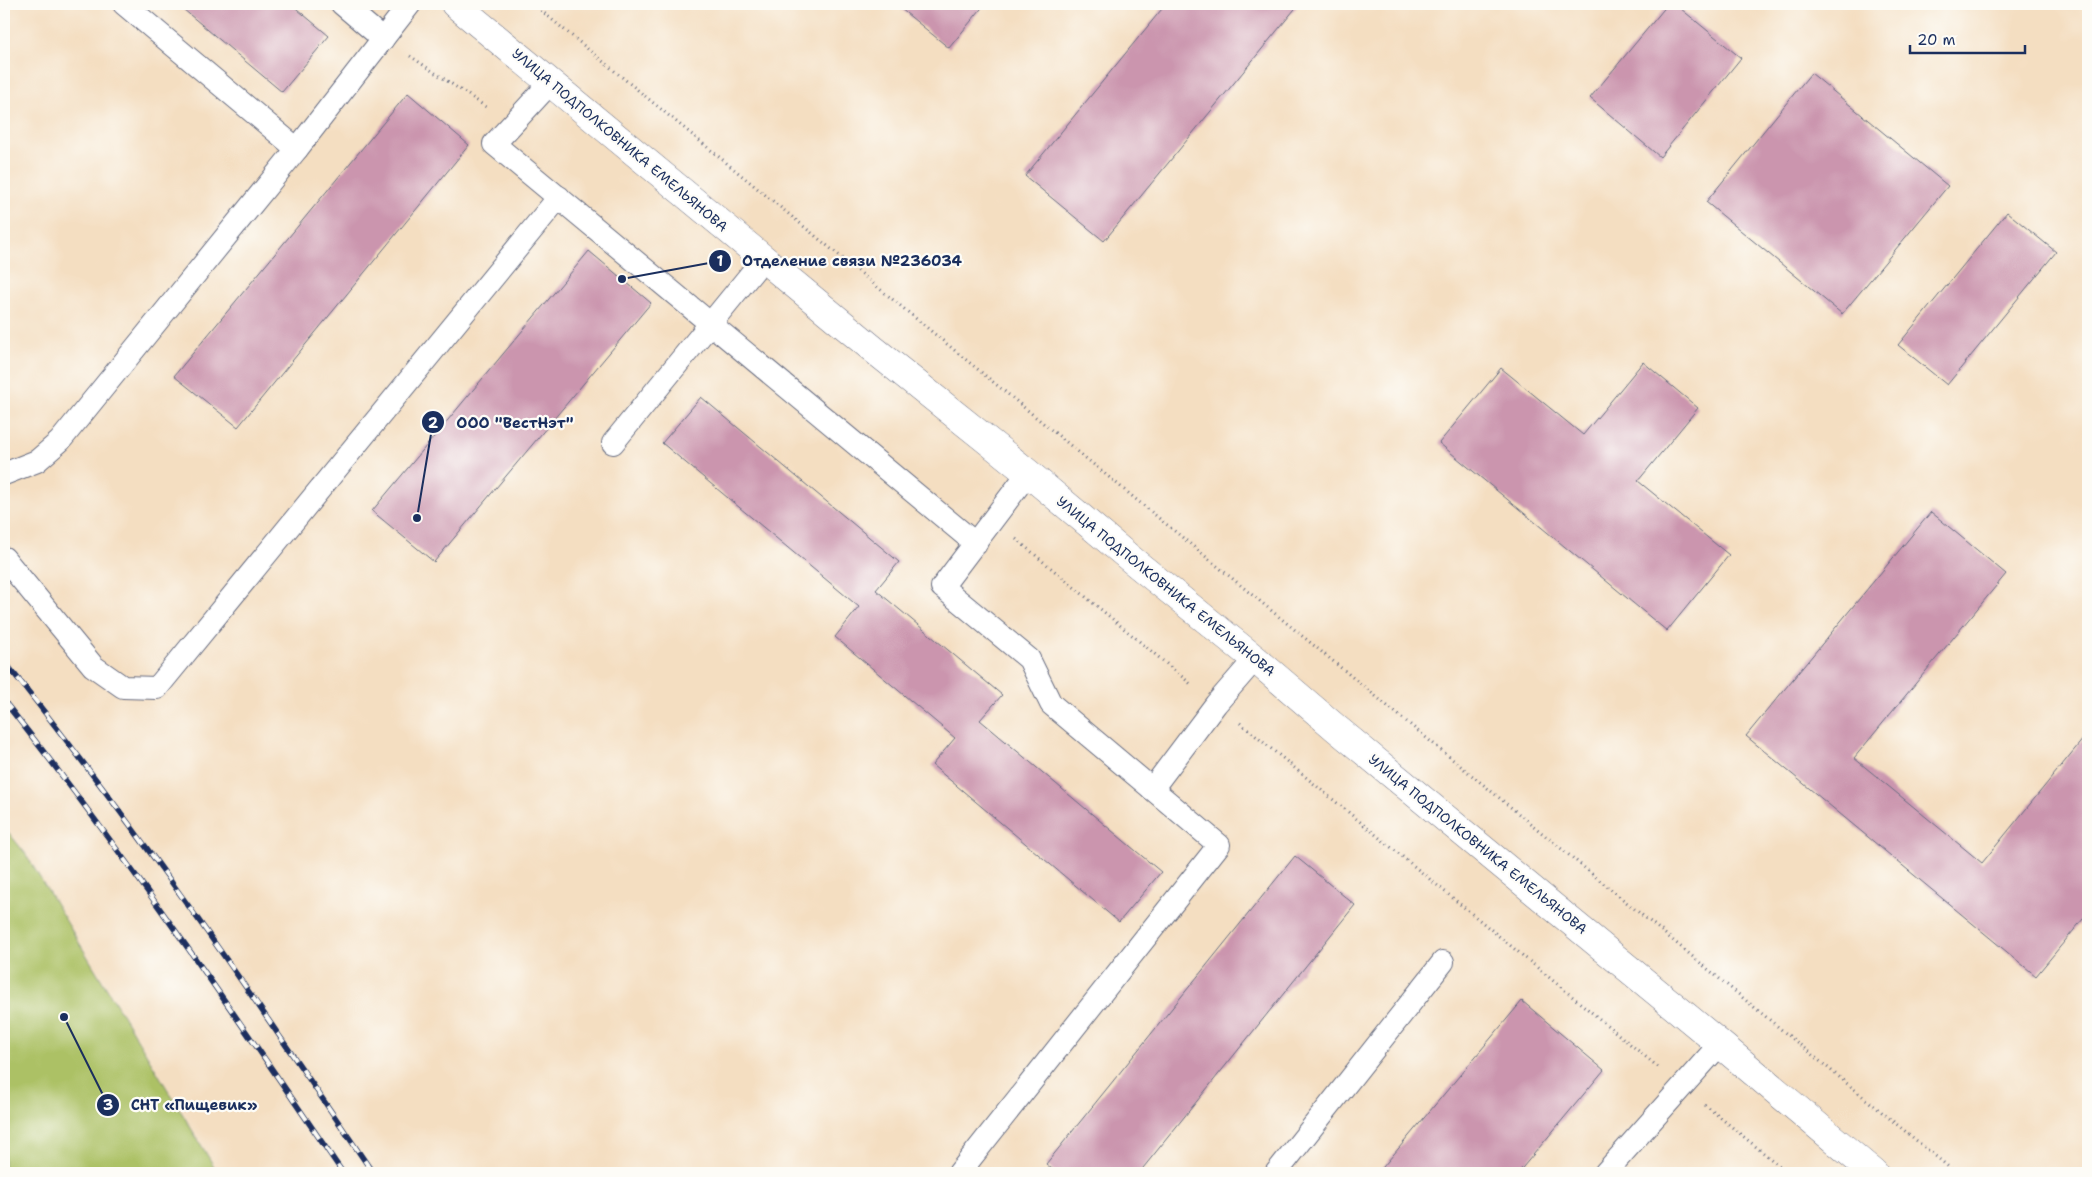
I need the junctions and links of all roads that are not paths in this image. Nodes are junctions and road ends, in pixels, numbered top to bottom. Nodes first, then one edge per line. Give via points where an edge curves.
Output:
1 (124, 4) edge
2 (342, 4) edge
3 (410, 4) edge
4 (455, 4) edge
5 (383, 39) junction
6 (546, 78) junction
7 (297, 149) junction
8 (559, 197) junction
9 (762, 257) junction
10 (710, 322) junction
11 (613, 443) dead end
12 (1028, 473) junction
13 (4, 474) edge
14 (976, 544) junction
15 (4, 558) edge
16 (1255, 658) junction
17 (1152, 789) junction
18 (1443, 962) dead end
19 (1720, 1044) junction
20 (959, 1173) edge
21 (1276, 1173) edge
22 (1605, 1173) edge
23 (1874, 1173) edge

1 - 7 lane
2 - 5 lane
3 - 5 lane
4 - 6 main road, УЛИЦА ПОДПОЛКОВНИКА ЕМЕЛЬЯНОВА
5 - 7 lane
6 - 8 lane via 540,93 494,144
6 - 9 main road, УЛИЦА ПОДПОЛКОВНИКА ЕМЕЛЬЯНОВА
7 - 13 lane via 60,441 37,461
8 - 10 lane
8 - 15 lane via 157,688 122,687 93,666
9 - 10 lane
9 - 12 main road, УЛИЦА ПОДПОЛКОВНИКА ЕМЕЛЬЯНОВА
10 - 11 lane
10 - 14 lane
12 - 14 lane
12 - 16 main road, УЛИЦА ПОДПОЛКОВНИКА ЕМЕЛЬЯНОВА
14 - 17 lane via 942,587 1028,659 1051,704
16 - 17 lane
16 - 19 main road, УЛИЦА ПОДПОЛКОВНИКА ЕМЕЛЬЯНОВА
17 - 20 lane via 1219,845
18 - 21 lane
19 - 22 lane
19 - 23 main road, УЛИЦА ПОДПОЛКОВНИКА ЕМЕЛЬЯНОВА

